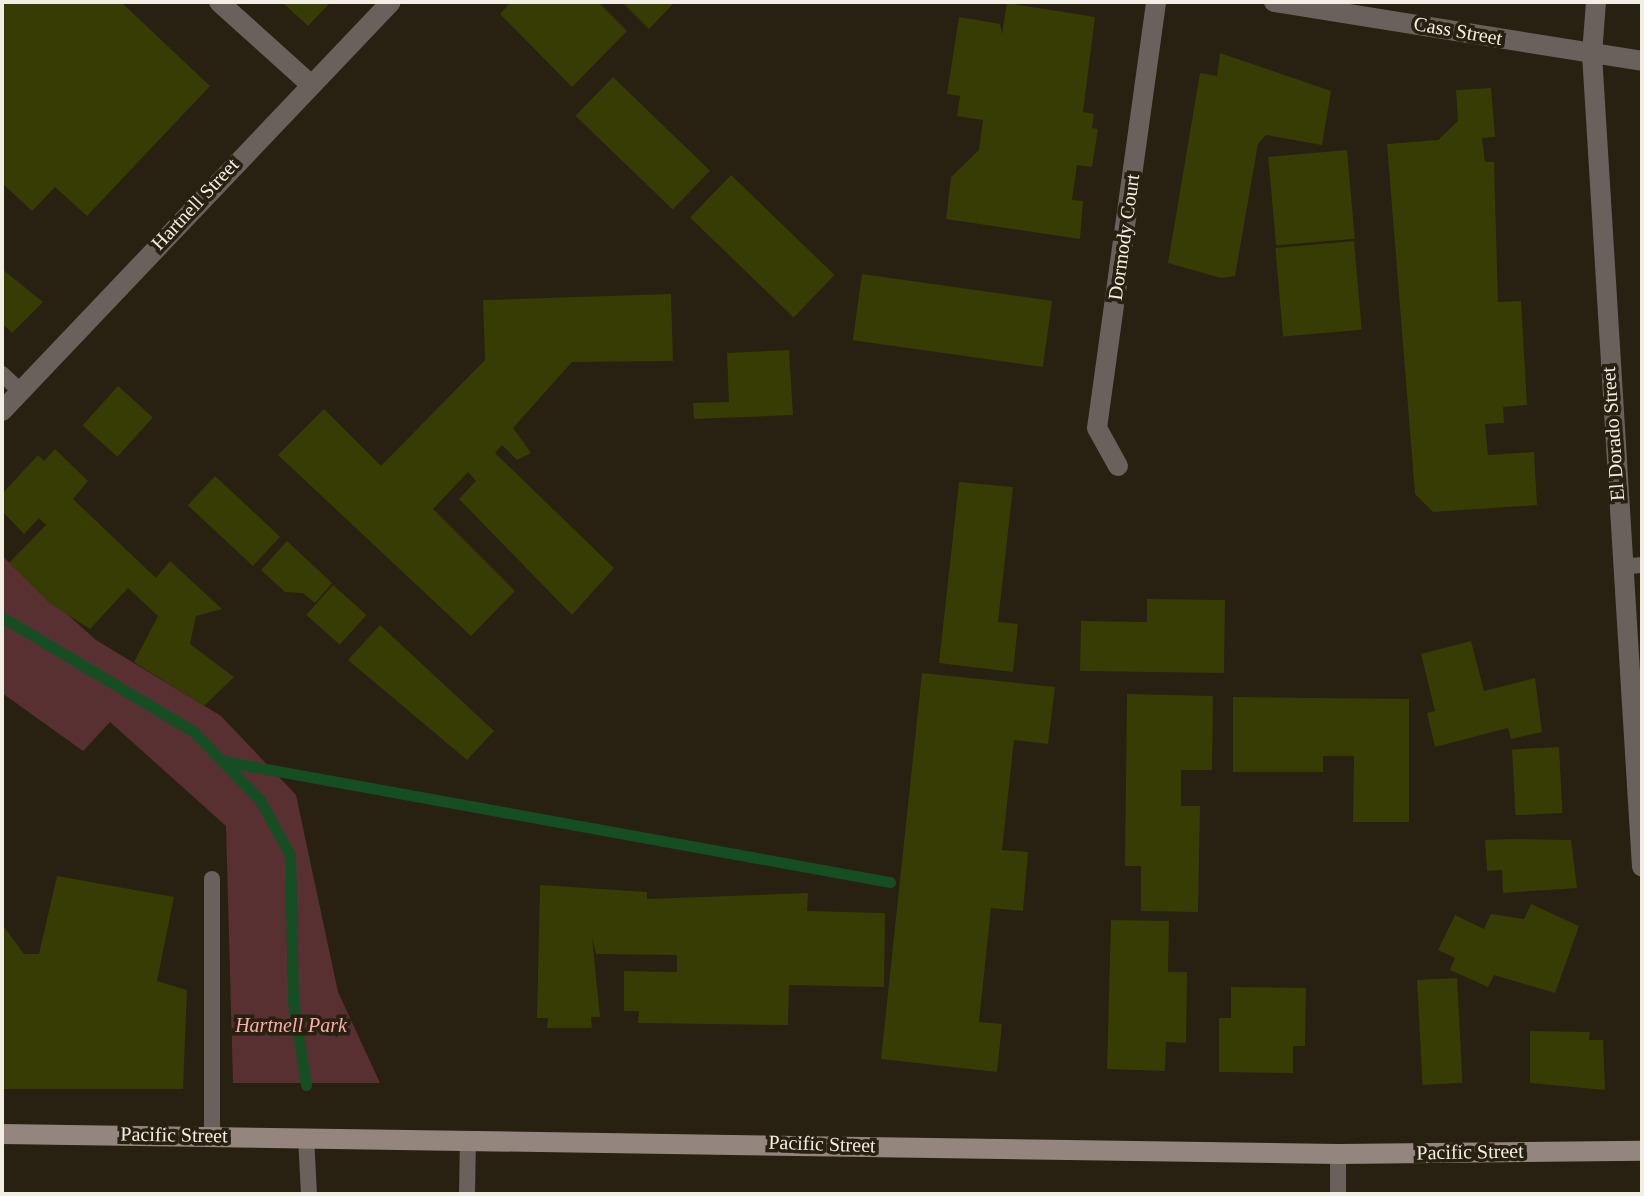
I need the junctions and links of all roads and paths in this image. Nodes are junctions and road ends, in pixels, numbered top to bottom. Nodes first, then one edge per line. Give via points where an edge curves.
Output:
1 (219, 2) edge
2 (391, 2) edge
3 (1156, 2) edge
4 (1274, 2) edge
5 (1596, 2) edge
6 (1373, 9) edge
7 (1592, 54) junction
8 (1642, 61) edge
9 (309, 83) junction
10 (2, 374) edge
11 (20, 391) junction
12 (2, 411) edge
13 (1118, 466) dead end
14 (1632, 566) edge
15 (1642, 866) edge
16 (212, 879) dead end
17 (2, 1134) edge
18 (212, 1136) junction
19 (306, 1137) junction
20 (468, 1139) junction
21 (1642, 1151) edge
22 (1338, 1154) junction
23 (309, 1194) edge
24 (467, 1194) edge
25 (1338, 1194) edge

1 - 9 street
2 - 9 street, Hartnell Street
3 - 13 street, Dormody Court via 1097,428
4 - 6 street, Cass Street
5 - 7 street, El Dorado Street
6 - 7 street, Cass Street
7 - 8 street, Cass Street
7 - 14 street, El Dorado Street
9 - 11 street, Hartnell Street
10 - 11 lane
11 - 12 street, Hartnell Street
14 - 15 street, El Dorado Street
16 - 18 lane
17 - 18 main road, Pacific Street
18 - 19 main road, Pacific Street
19 - 20 main road, Pacific Street
19 - 23 lane
20 - 22 main road, Pacific Street
20 - 24 lane
21 - 22 main road, Pacific Street
22 - 25 lane

